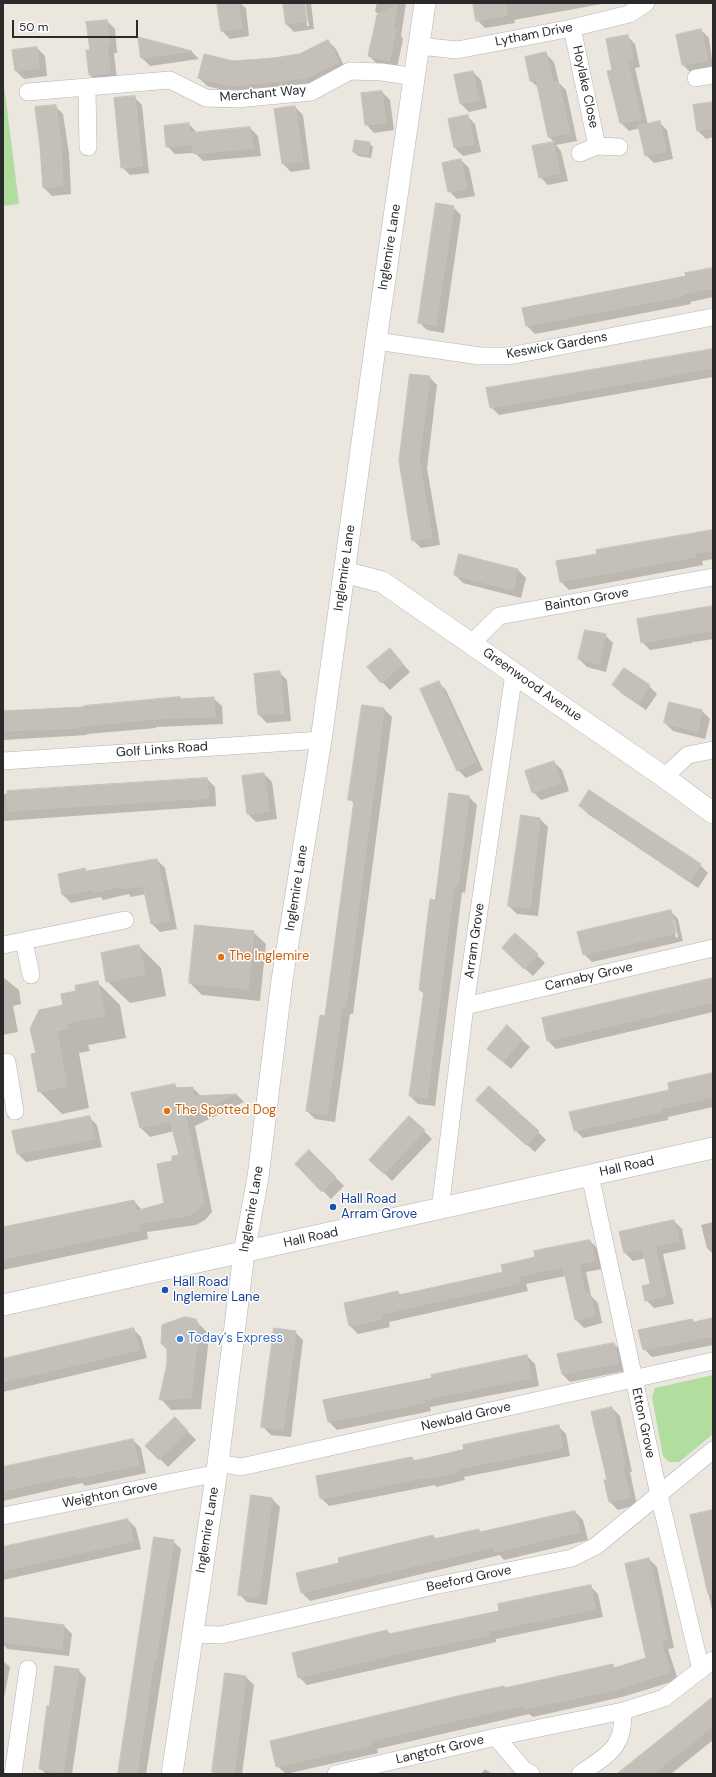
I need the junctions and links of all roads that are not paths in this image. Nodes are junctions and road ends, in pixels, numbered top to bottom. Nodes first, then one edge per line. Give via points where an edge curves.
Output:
1 (425, 3) edge
2 (646, 3) edge
3 (572, 28) junction
4 (419, 46) junction
5 (713, 75) edge
6 (415, 77) junction
7 (696, 78) dead end
8 (87, 87) junction
9 (28, 92) dead end
10 (597, 146) junction
11 (88, 147) dead end
12 (619, 147) dead end
13 (580, 153) dead end
14 (713, 317) edge
15 (376, 341) junction
16 (344, 572) junction
17 (713, 578) edge
18 (472, 643) junction
19 (514, 673) junction
20 (321, 740) junction
21 (713, 750) edge
22 (3, 761) edge
23 (664, 777) junction
24 (713, 813) edge
25 (125, 920) dead end
26 (24, 941) junction
27 (3, 945) edge
28 (713, 948) edge
29 (31, 975) dead end
30 (465, 1006) junction
31 (7, 1062) dead end
32 (6, 1089) edge
33 (15, 1111) dead end
34 (713, 1148) edge
35 (590, 1175) junction
36 (440, 1210) junction
37 (244, 1253) junction
38 (3, 1305) edge
39 (713, 1361) edge
40 (634, 1380) junction
41 (713, 1450) edge
42 (217, 1469) junction
43 (659, 1495) junction
44 (3, 1516) edge
45 (192, 1634) junction
46 (707, 1665) edge
47 (28, 1670) dead end
48 (623, 1712) junction
49 (496, 1737) junction
50 (13, 1774) edge
51 (172, 1774) edge
52 (336, 1774) edge
53 (531, 1774) edge
54 (580, 1774) edge

1 - 4 street, Inglemire Lane
2 - 3 street, Lytham Drive via 629,14
3 - 4 street, Lytham Drive via 457,50
3 - 10 street, Hoylake Close
4 - 6 street, Inglemire Lane
5 - 7 street
6 - 8 street, Merchant Way via 350,71 310,92 237,99 206,98 170,80
6 - 15 street, Inglemire Lane
8 - 9 street, Merchant Way
8 - 11 street
10 - 12 street, Hoylake Close
10 - 13 street, Hoylake Close
14 - 15 street, Keswick Gardens via 509,356 480,356
15 - 16 street, Inglemire Lane
16 - 18 street, Greenwood Avenue via 382,582
16 - 20 street, Inglemire Lane
17 - 18 street, Bainton Grove via 499,616
18 - 19 street, Greenwood Avenue
19 - 23 street, Greenwood Avenue
19 - 30 street, Arram Grove
20 - 22 street, Golf Links Road
20 - 37 street, Inglemire Lane via 282,980 258,1177
21 - 23 street via 688,755
23 - 24 street, Greenwood Avenue
25 - 26 street
26 - 27 street
26 - 29 street
28 - 30 street, Carnaby Grove
30 - 36 street, Arram Grove
31 - 32 street
32 - 33 street
34 - 35 street, Hall Road
35 - 36 street, Hall Road
35 - 40 street, Etton Grove
36 - 37 street, Hall Road
37 - 38 street, Hall Road
37 - 42 street, Inglemire Lane
39 - 40 street, Newbald Grove
40 - 42 street, Newbald Grove via 241,1467
40 - 43 street, Etton Grove
41 - 43 street, Beeford Grove
42 - 44 street, Weighton Grove via 203,1476
42 - 45 street, Inglemire Lane
43 - 45 street, Beeford Grove via 596,1546 572,1558 429,1587 221,1635
43 - 46 street, Etton Grove
45 - 51 street, Inglemire Lane
46 - 48 street, Langtoft Grove via 664,1698
47 - 50 street
48 - 49 street, Langtoft Grove
48 - 54 street via 623,1727 617,1746
49 - 52 street, Langtoft Grove
49 - 53 street, Langtoft Grove via 524,1770

